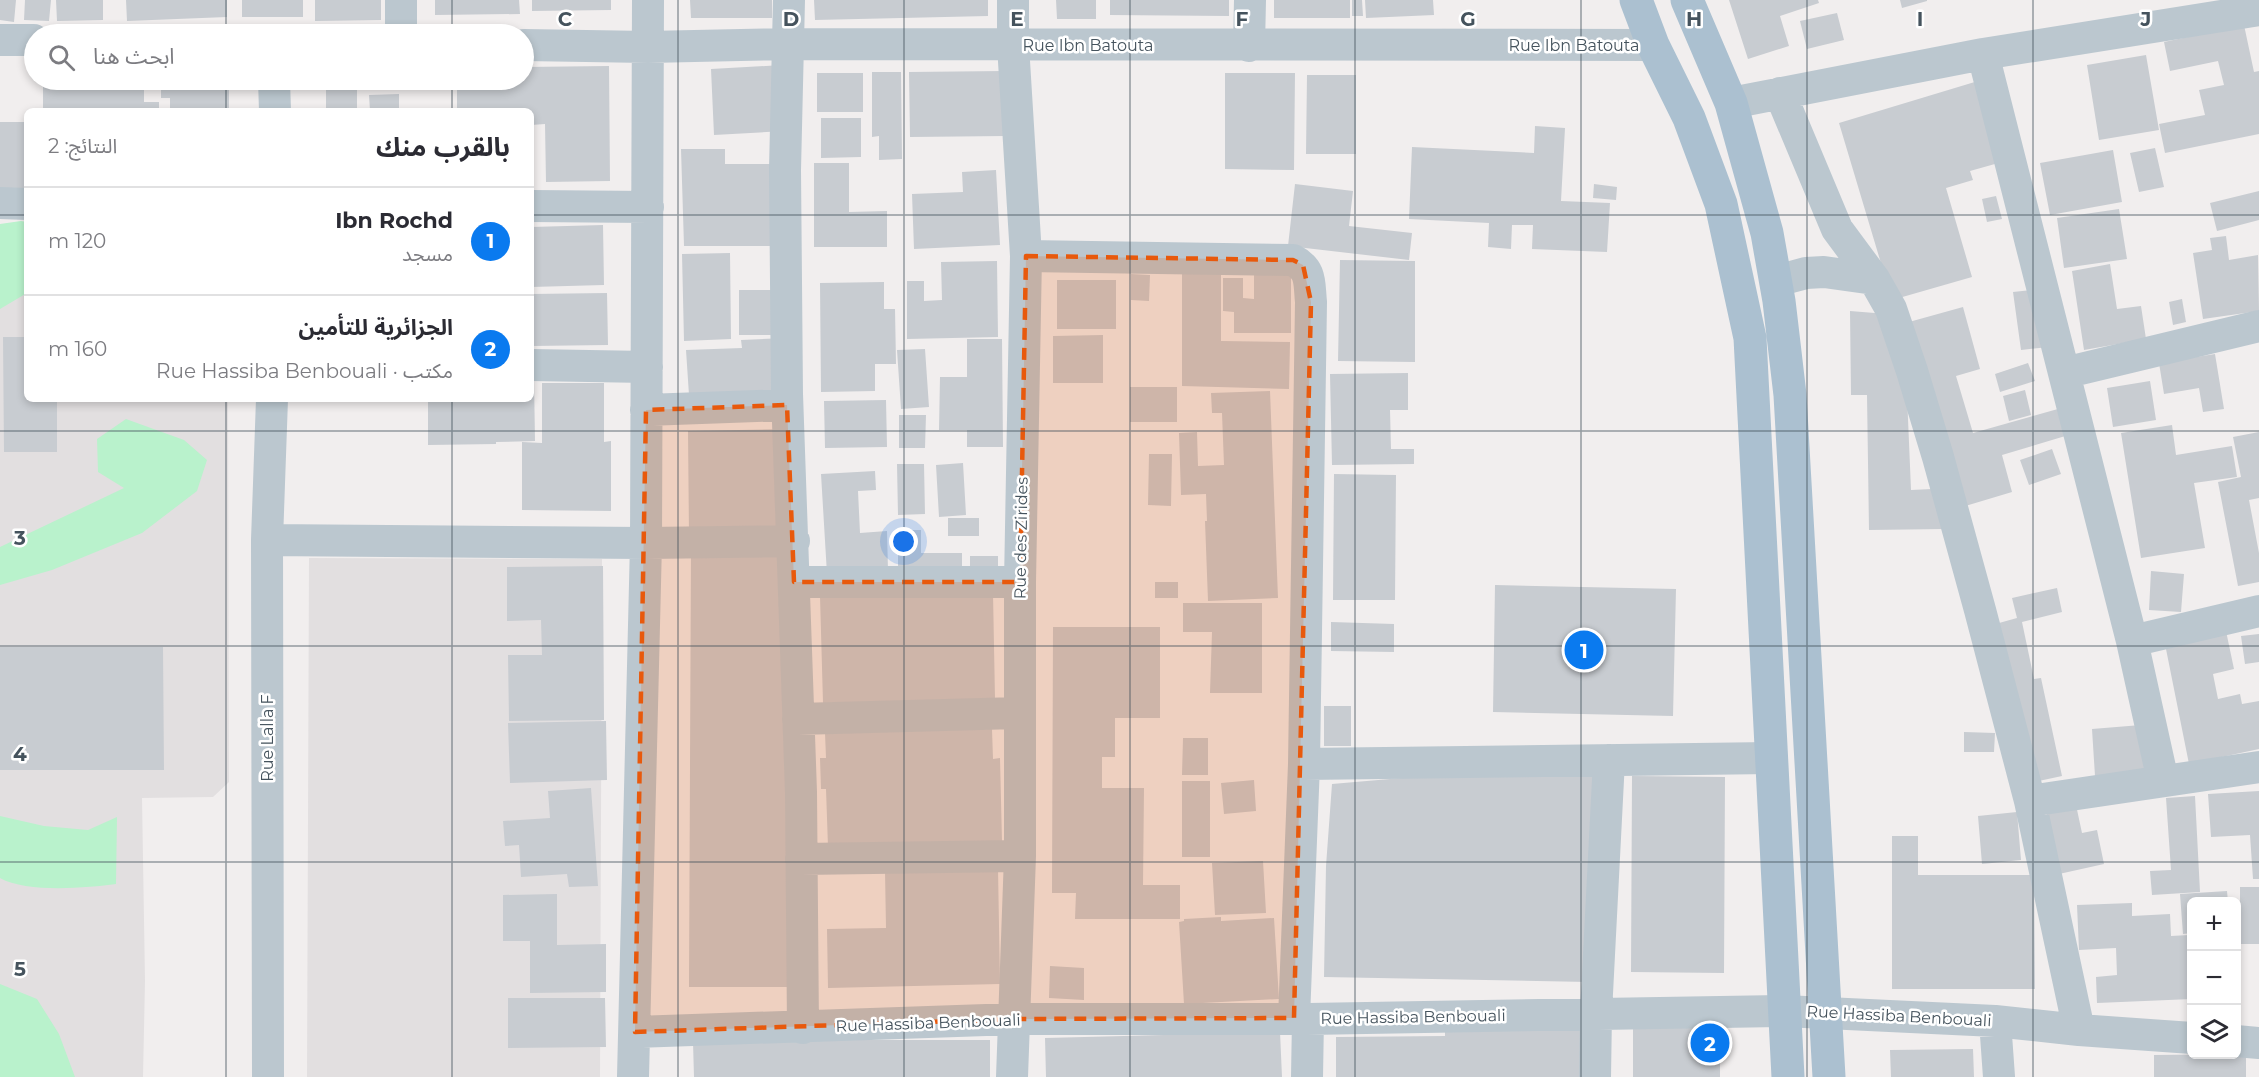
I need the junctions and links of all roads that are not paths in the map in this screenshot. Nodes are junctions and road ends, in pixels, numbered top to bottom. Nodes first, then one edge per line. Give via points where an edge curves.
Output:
1 (401, 0) edge
2 (648, 0) edge
3 (789, 0) edge
4 (1013, 0) edge
5 (1250, 0) edge
6 (1636, 0) edge
7 (1687, 0) edge
8 (2259, 10) edge
9 (400, 24) edge
10 (0, 40) edge
11 (24, 40) edge
12 (789, 44) junction
13 (534, 45) edge
14 (1013, 45) junction
15 (1653, 45) junction
16 (1249, 46) junction
17 (648, 47) junction
18 (1983, 54) junction
19 (274, 90) edge
20 (1780, 93) junction
21 (1731, 104) junction
22 (274, 108) edge
23 (0, 203) edge
24 (24, 204) edge
25 (534, 206) edge
26 (648, 207) junction
27 (1026, 256) junction
28 (1874, 279) junction
29 (1776, 281) junction
30 (2259, 326) edge
31 (534, 365) edge
32 (647, 367) junction
33 (2064, 374) junction
34 (1790, 395) junction
35 (1753, 398) junction
36 (272, 402) edge
37 (788, 405) junction
38 (646, 410) junction
39 (267, 540) junction
40 (794, 541) junction
41 (646, 543) junction
42 (794, 582) junction
43 (1020, 582) junction
44 (2259, 611) edge
45 (2132, 641) junction
46 (1020, 713) junction
47 (798, 719) junction
48 (1772, 758) junction
49 (1609, 760) junction
50 (1304, 765) junction
51 (2259, 767) edge
52 (2163, 781) junction
53 (2030, 801) junction
54 (1020, 856) junction
55 (801, 860) junction
56 (1784, 1011) junction
57 (1826, 1011) junction
58 (1596, 1013) junction
59 (1301, 1018) junction
60 (1015, 1019) junction
61 (1995, 1021) junction
62 (803, 1028) junction
63 (2079, 1030) junction
64 (635, 1032) junction
65 (2187, 1038) edge
66 (2241, 1041) edge
67 (2259, 1043) edge
68 (268, 1077) edge
69 (633, 1077) edge
70 (1012, 1077) edge
71 (1307, 1077) edge
72 (1595, 1077) edge
73 (1788, 1077) edge
74 (1829, 1077) edge
75 (2000, 1077) edge

1 - 9 street
2 - 17 street
3 - 12 street
4 - 14 street, Rue des Zirides
5 - 16 street
6 - 15 main road
7 - 21 main road
8 - 18 street
10 - 11 street
12 - 14 street, Rue Ibn Batouta
12 - 17 street, Rue Ibn Batouta
12 - 37 street via 785,170
13 - 17 street, Rue Ibn Batouta
14 - 16 street, Rue Ibn Batouta
14 - 27 street, Rue des Zirides
15 - 16 street, Rue Ibn Batouta
15 - 35 main road via 1689,118 1720,204 1750,338
17 - 26 street
18 - 20 street
18 - 33 street
19 - 22 street
20 - 21 street
20 - 28 street via 1837,229
21 - 29 main road via 1767,233
23 - 24 street
25 - 26 street
26 - 32 street
27 - 43 street, Rue des Zirides
27 - 50 street via 1293,260 1303,265 1308,274 1311,303
28 - 29 street via 1824,272
28 - 53 street via 1891,309 1938,458
29 - 34 main road
30 - 33 street
31 - 32 street
32 - 38 street
33 - 45 street
34 - 35 main road
34 - 57 main road
35 - 48 main road
36 - 39 street, Rue Lalla F
37 - 38 street
37 - 40 street
38 - 41 street
39 - 41 street
39 - 68 street, Rue Lalla F
40 - 41 street
40 - 42 street
41 - 64 street
42 - 43 street
42 - 47 street
43 - 46 street, Rue des Zirides
44 - 45 street
45 - 52 street
46 - 47 street
46 - 54 street, Rue des Zirides
47 - 55 street
48 - 49 street
48 - 56 main road
49 - 50 street
49 - 58 street
50 - 59 street
51 - 52 street
52 - 53 street
53 - 63 street
54 - 55 street
54 - 60 street, Rue des Zirides
55 - 62 street
56 - 57 street, Rue Hassiba Benbouali
56 - 58 street, Rue Hassiba Benbouali
56 - 73 main road
57 - 61 street, Rue Hassiba Benbouali
57 - 74 main road
58 - 59 street, Rue Hassiba Benbouali
58 - 72 street
59 - 60 street, Rue Hassiba Benbouali
59 - 71 street
60 - 62 street, Rue Hassiba Benbouali
60 - 70 street, Rue des Zirides
61 - 63 street, Rue Hassiba Benbouali
61 - 75 street
62 - 64 street, Rue Hassiba Benbouali
63 - 65 street, Rue Hassiba Benbouali
64 - 69 street
66 - 67 street

